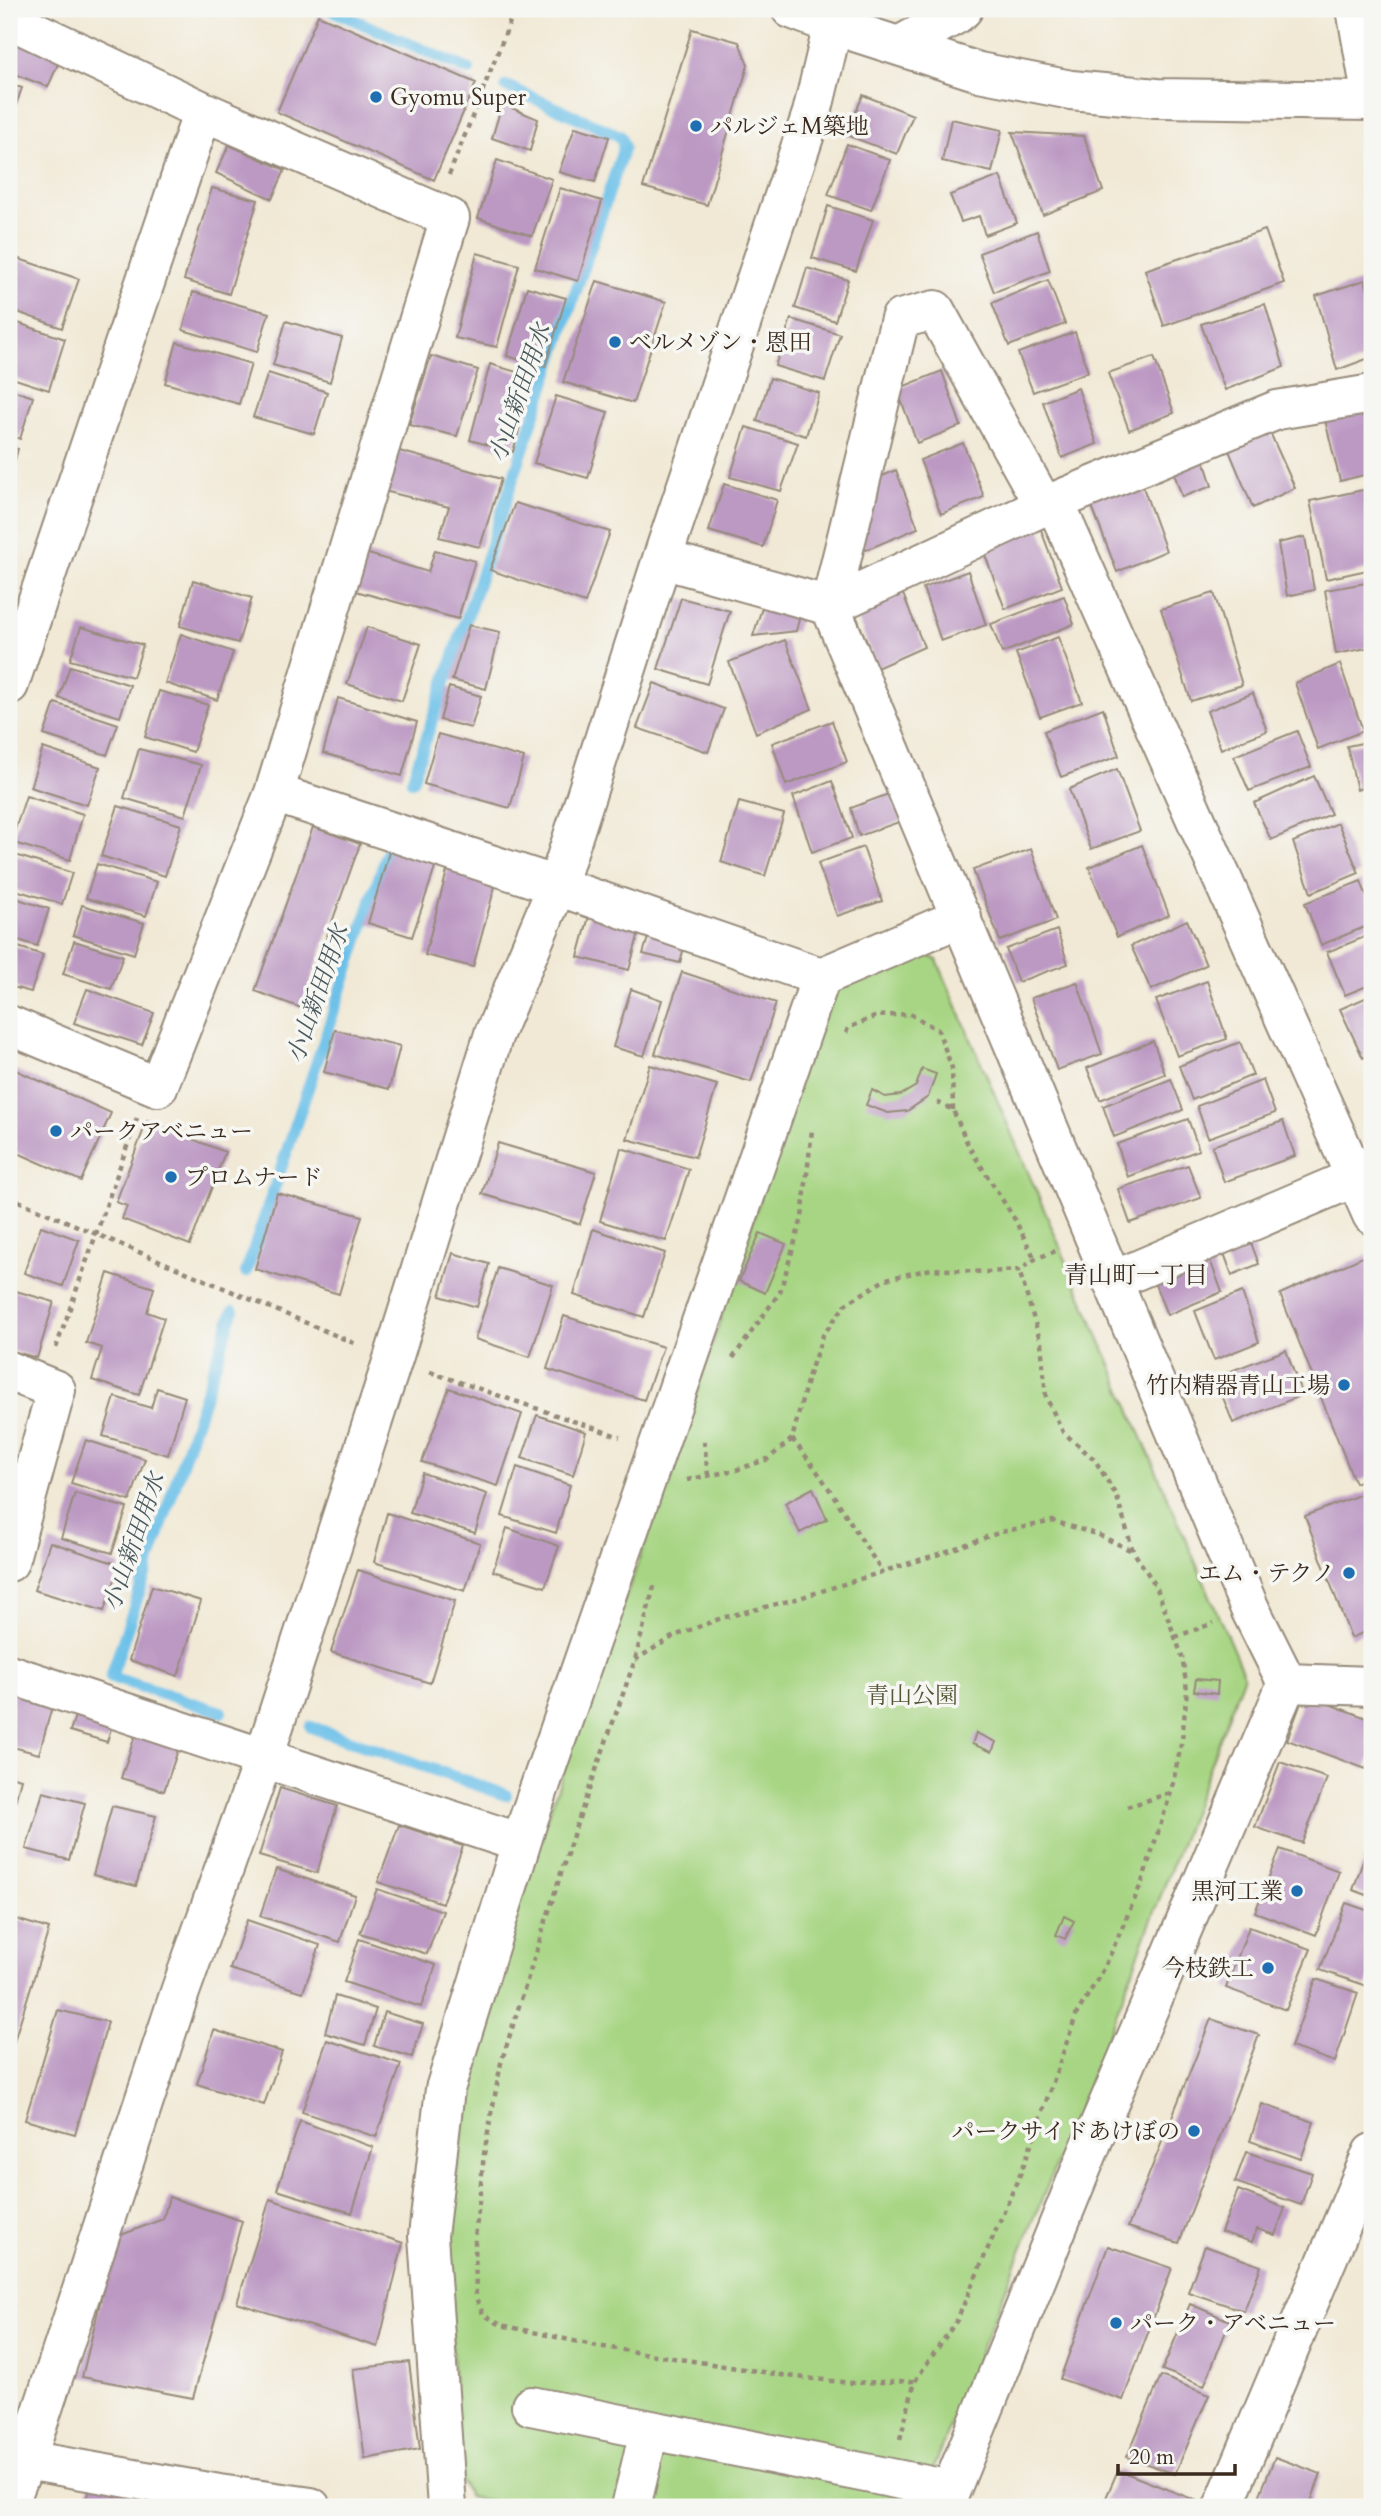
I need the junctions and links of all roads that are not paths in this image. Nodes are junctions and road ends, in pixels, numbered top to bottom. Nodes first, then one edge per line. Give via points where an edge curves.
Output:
1 (791, 9) edge
2 (963, 9) edge
3 (1356, 9) edge
4 (9, 19) edge
5 (833, 25) junction
6 (899, 46) junction
7 (1372, 100) edge
8 (203, 111) junction
9 (1372, 394) edge
10 (1049, 505) junction
11 (662, 559) junction
12 (830, 606) junction
13 (9, 685) edge
14 (274, 793) junction
15 (557, 886) junction
16 (961, 917) junction
17 (821, 977) junction
18 (9, 1025) edge
19 (1365, 1174) edge
20 (1372, 1215) edge
21 (1112, 1281) junction
22 (26, 1378) edge
23 (9, 1562) edge
24 (9, 1674) edge
25 (1287, 1683) junction
26 (1372, 1686) edge
27 (263, 1760) junction
28 (521, 1843) junction
29 (1372, 2153) edge
30 (531, 2406) dead end
31 (649, 2431) junction
32 (26, 2460) junction
33 (948, 2498) edge
34 (217, 2501) edge
35 (9, 2502) edge
36 (311, 2507) edge
37 (447, 2507) edge
38 (631, 2507) edge
39 (1223, 2507) edge

1 - 5 street
2 - 6 street
3 - 7 street
4 - 8 street
5 - 6 street
5 - 11 street via 812,113
6 - 7 street via 979,72 1071,90 1157,98
8 - 13 street
8 - 14 street via 450,218
9 - 10 street via 1277,410
10 - 12 street
10 - 12 street via 935,310 900,319
10 - 19 street
11 - 12 street
11 - 15 street
12 - 16 street
14 - 15 street
14 - 18 street via 158,1087
15 - 17 street
15 - 27 street via 494,1034
16 - 17 street
16 - 21 street
17 - 28 street
19 - 20 street
19 - 21 street
21 - 25 street via 1250,1609
22 - 23 street via 56,1390
24 - 27 street
25 - 26 street
25 - 33 street via 1093,2140
27 - 28 street
27 - 32 street via 180,1992
28 - 37 street via 445,2089 428,2236
29 - 39 street
30 - 31 street
31 - 33 street via 891,2478
31 - 38 street
32 - 34 street
32 - 35 street
34 - 36 street

